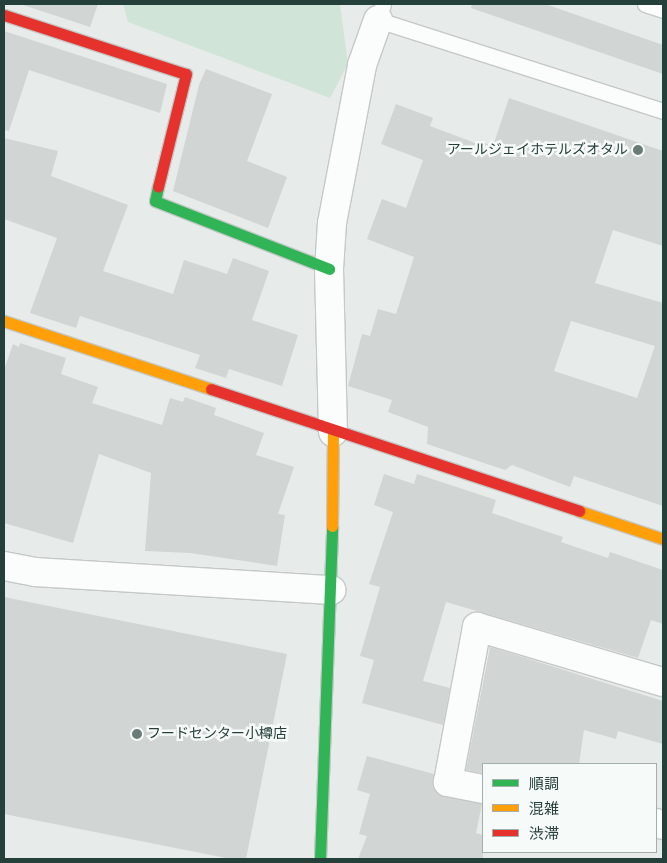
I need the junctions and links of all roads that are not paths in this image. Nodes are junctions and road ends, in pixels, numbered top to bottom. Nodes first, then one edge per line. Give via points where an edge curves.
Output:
1 (645, 4) edge
2 (663, 10) edge
3 (380, 12) edge
4 (4, 15) edge
5 (663, 111) edge
6 (329, 269) junction
7 (4, 321) edge
8 (333, 432) junction
9 (663, 539) edge
10 (4, 566) edge
11 (331, 590) junction
12 (663, 682) edge
13 (482, 789) edge
14 (320, 859) edge

1 - 2 lane
3 - 5 lane
3 - 6 street via 362,66 332,223
4 - 6 street via 186,74 155,201
6 - 8 street
7 - 8 street
8 - 9 street
8 - 11 street
10 - 11 street via 35,572
11 - 14 street
12 - 13 street via 478,627 448,782

